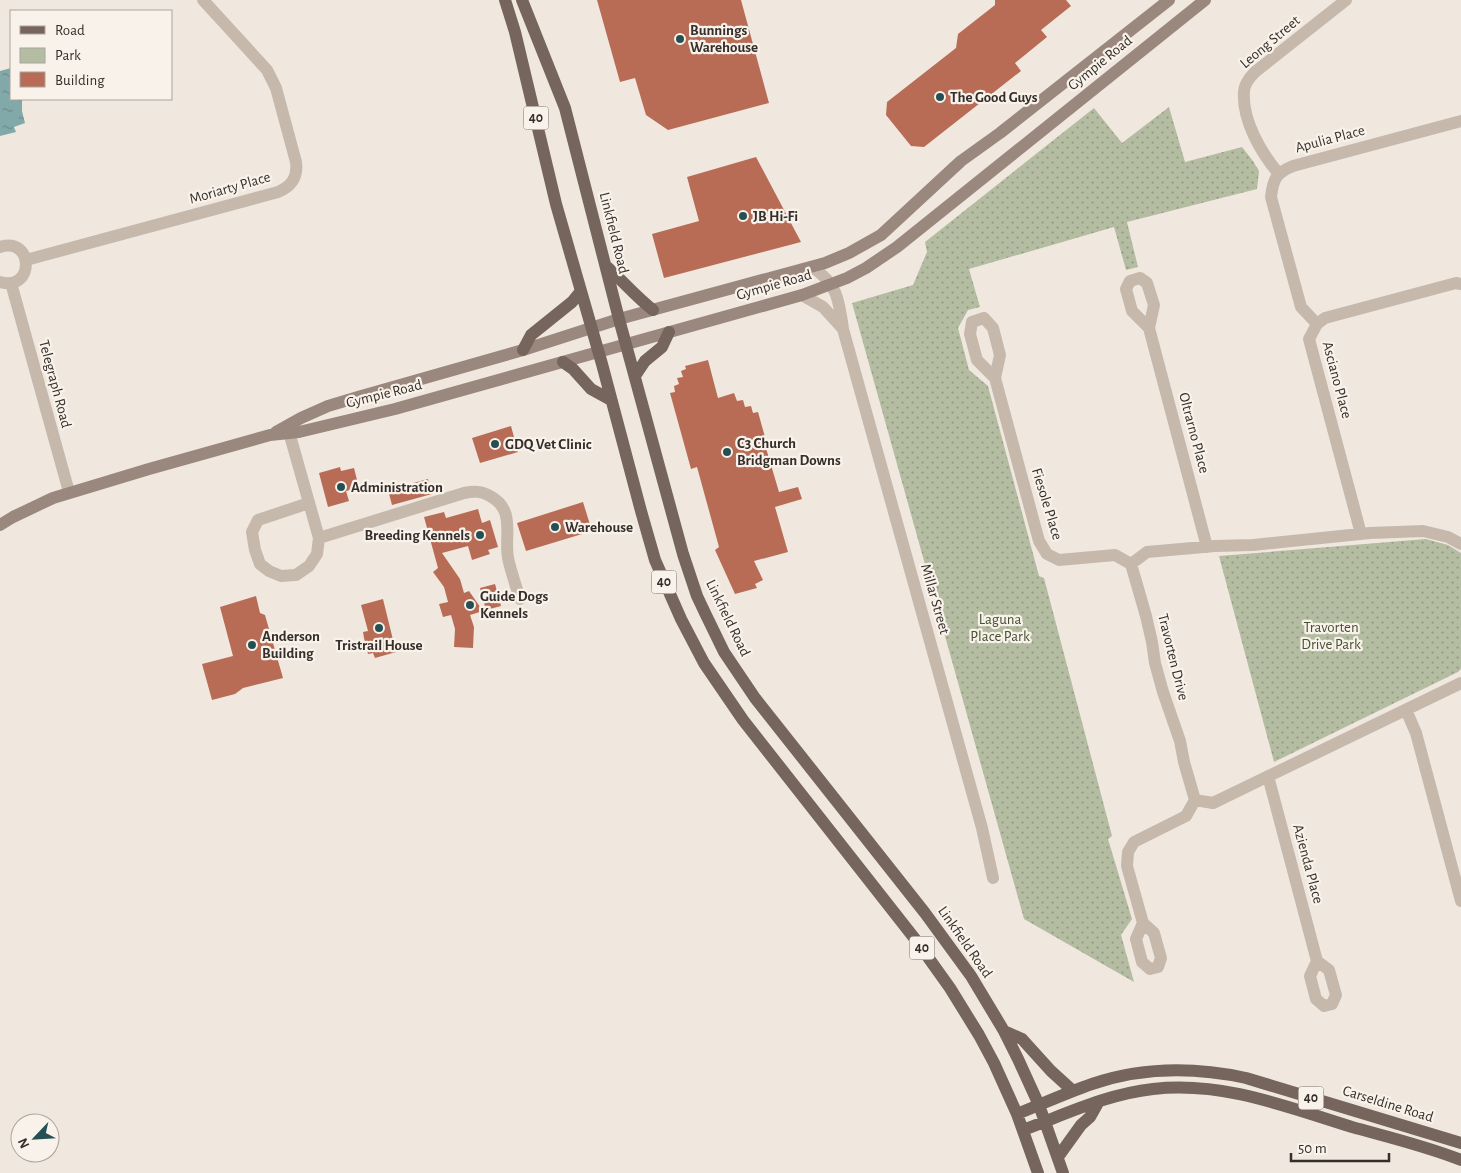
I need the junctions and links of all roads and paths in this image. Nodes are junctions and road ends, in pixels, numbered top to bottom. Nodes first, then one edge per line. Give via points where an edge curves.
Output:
1 (203, 0) edge
2 (505, 0) edge
3 (522, 0) edge
4 (1168, 0) edge
5 (1205, 0) edge
6 (1346, 0) edge
7 (1461, 121) edge
8 (1280, 174) junction
9 (1, 244) edge
10 (26, 260) junction
11 (606, 266) junction
12 (812, 267) junction
13 (6, 282) edge
14 (1461, 284) edge
15 (831, 285) junction
16 (581, 291) junction
17 (802, 295) junction
18 (653, 310) junction
19 (619, 319) junction
20 (1317, 324) junction
21 (592, 328) junction
22 (1149, 328) dead end
23 (843, 329) junction
24 (669, 332) junction
25 (626, 343) junction
26 (523, 350) junction
27 (598, 351) junction
28 (563, 362) junction
29 (634, 376) junction
30 (994, 378) dead end
31 (611, 400) junction
32 (289, 432) junction
33 (270, 435) junction
34 (69, 492) junction
35 (309, 503) junction
36 (0, 525) edge
37 (1361, 534) junction
38 (320, 538) junction
39 (1461, 544) edge
40 (1207, 547) junction
41 (1131, 564) junction
42 (520, 599) dead end
43 (1461, 683) edge
44 (1406, 710) junction
45 (1268, 776) junction
46 (1195, 800) junction
47 (993, 878) dead end
48 (1461, 902) edge
49 (1143, 923) dead end
50 (1317, 961) dead end
51 (1004, 1031) junction
52 (1072, 1092) junction
53 (1099, 1101) junction
54 (1039, 1105) junction
55 (1017, 1114) junction
56 (1045, 1121) junction
57 (1023, 1130) junction
58 (1461, 1143) edge
59 (1058, 1157) junction
60 (1461, 1160) edge
61 (1038, 1173) edge
62 (1063, 1173) edge

1 - 10 street, Moriarty Place via 267,70 274,83 296,162 293,181 278,192
2 - 16 main road, 40
3 - 11 main road, Linkfield Road / 40 via 565,108
4 - 12 main road, Gympie Road via 961,161 881,235 838,258
5 - 15 main road, Gympie Road via 897,246 866,268
6 - 8 street, Leong Street via 1255,72 1244,90 1246,114 1258,146
7 - 8 street, Apulia Place via 1293,166
8 - 20 street via 1273,181 1271,197 1301,307
9 - 10 street via 20,249
10 - 13 street via 22,277
11 - 18 main road
11 - 19 main road, Linkfield Road / 40
12 - 15 street, Millar Street
12 - 18 main road, Gympie Road
13 - 34 street, Telegraph Road
14 - 20 street, Asciano Place via 1325,318
15 - 17 main road, Gympie Road
15 - 23 street, Millar Street via 838,298
16 - 21 main road, 40
16 - 26 main road via 532,335
17 - 23 street, Millar Street via 823,308
17 - 24 main road, Gympie Road
18 - 19 main road, Gympie Road
19 - 21 main road, Gympie Road
19 - 25 main road, Linkfield Road / 40
20 - 37 street, Asciano Place via 1309,339
21 - 26 main road, Gympie Road
21 - 27 main road, 40
22 - 40 street, Oltrarno Place
23 - 47 street, Millar Street via 982,828
24 - 25 main road, Gympie Road
24 - 29 main road via 662,347 645,361
25 - 27 main road, Gympie Road
25 - 29 main road, Linkfield Road / 40
26 - 33 main road, Gympie Road via 328,406
27 - 28 main road, Gympie Road
27 - 31 main road, 40
28 - 31 main road via 591,389
28 - 32 main road, Gympie Road via 395,409
29 - 51 main road, Linkfield Road / 40 via 689,573 724,652 755,698 971,976
30 - 41 street, Fiesole Place via 1039,541 1047,554 1059,560 1115,555
31 - 55 main road, 40 via 656,560 695,647 742,720 932,961 979,1035
32 - 33 main road, Gympie Road
32 - 35 street
33 - 34 main road, Gympie Road
34 - 36 main road, Gympie Road
35 - 38 street
35 - 38 street via 258,520 252,532 255,550 260,564 268,571 281,576 296,575 309,566 317,554
37 - 39 street via 1423,531
37 - 40 street
38 - 42 street via 464,493 485,493 504,509 508,559
40 - 41 street via 1147,552
41 - 46 street, Travorten Drive via 1155,663
43 - 44 street
44 - 45 street
44 - 48 street via 1416,732
45 - 46 street via 1213,803
45 - 50 street, Azienda Place
46 - 49 street via 1186,816 1134,842 1128,852 1127,866
51 - 52 main road via 1022,1039
51 - 54 main road, Linkfield Road / 40
52 - 54 main road, Carseldine Road / 40
52 - 58 main road, Carseldine Road / 40 via 1114,1078 1158,1070 1227,1074
53 - 56 main road, 40
53 - 59 main road
53 - 60 main road, 40 via 1154,1089 1222,1090
54 - 55 main road, Carseldine Road / 40
54 - 56 main road, Linkfield Road / 40
55 - 57 main road, 40
56 - 57 main road, 40
56 - 59 main road, Linkfield Road
57 - 61 main road
59 - 62 main road, Linkfield Road

